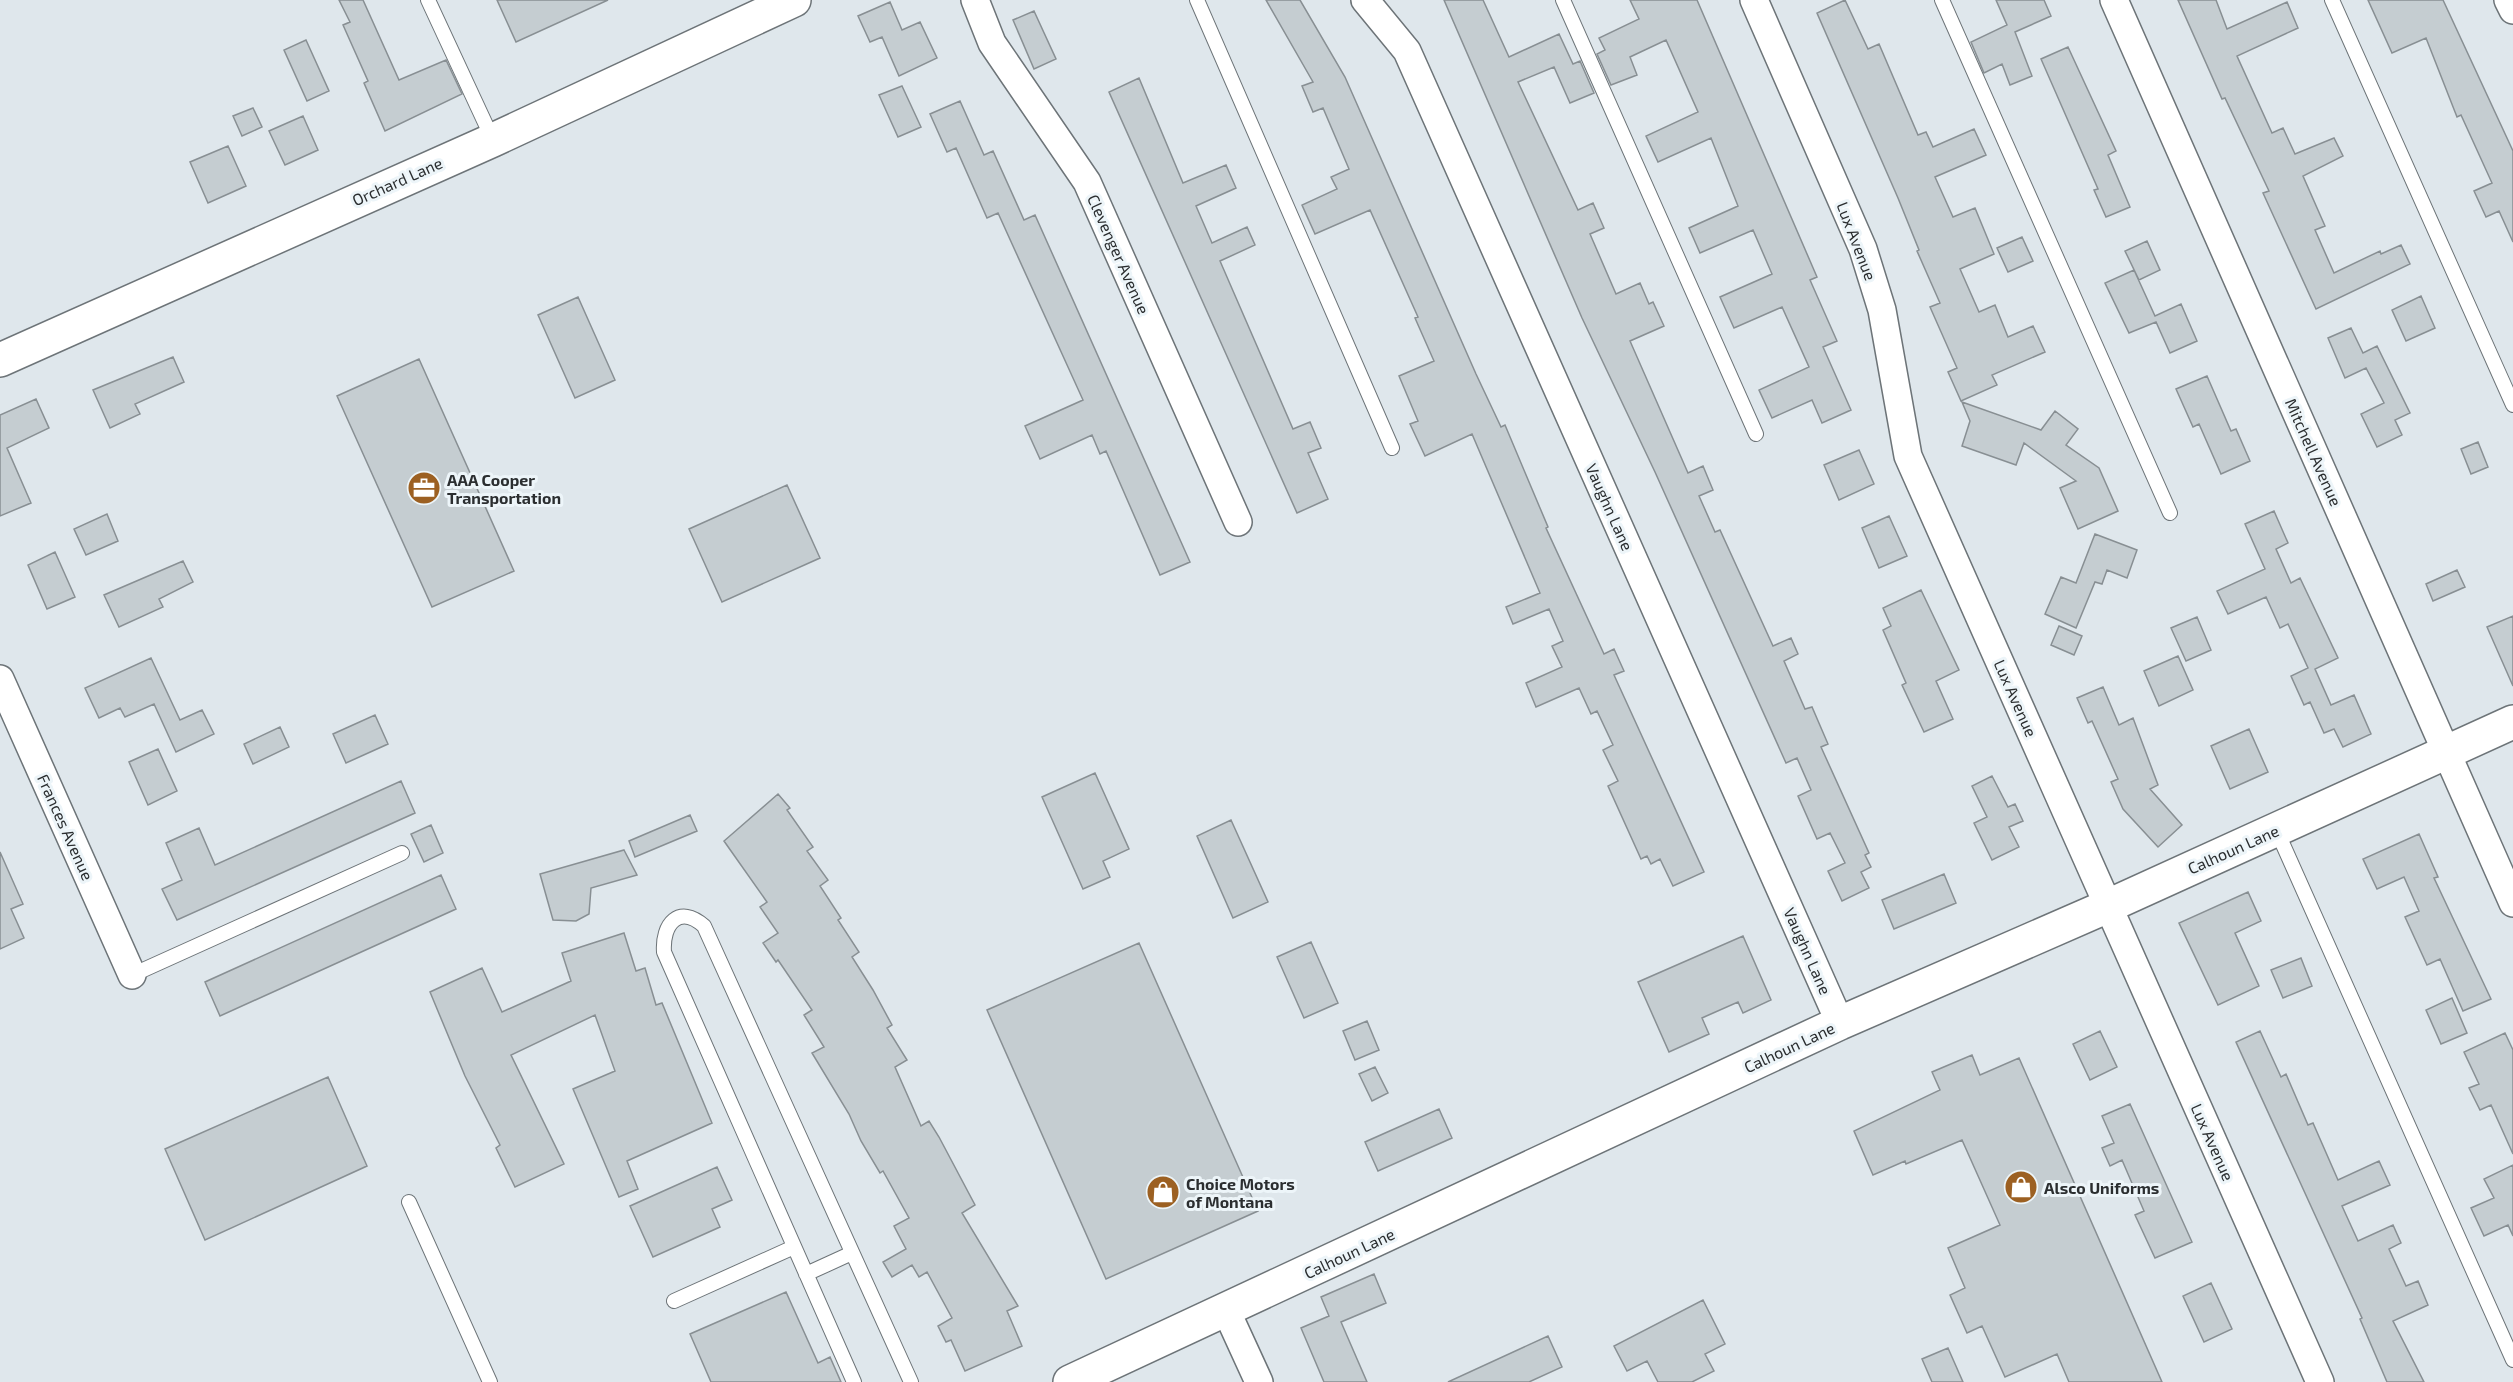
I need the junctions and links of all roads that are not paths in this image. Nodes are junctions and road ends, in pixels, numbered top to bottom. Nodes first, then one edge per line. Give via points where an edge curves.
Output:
1 (428, 0) edge
2 (794, 0) edge
3 (975, 0) edge
4 (1197, 0) edge
5 (1365, 0) edge
6 (1563, 0) edge
7 (1754, 0) edge
8 (1941, 0) edge
9 (2114, 0) edge
10 (2332, 0) edge
11 (2508, 0) edge
12 (2513, 10) edge
13 (494, 140) junction
14 (0, 360) edge
15 (2513, 405) edge
16 (1756, 434) dead end
17 (1392, 448) dead end
18 (2170, 513) dead end
19 (1238, 522) dead end
20 (0, 680) edge
21 (2513, 722) edge
22 (2446, 751) junction
23 (2276, 829) junction
24 (402, 853) dead end
25 (2513, 903) edge
26 (2108, 906) junction
27 (132, 975) joint
28 (1840, 1023) junction
29 (409, 1202) dead end
30 (794, 1247) junction
31 (852, 1253) junction
32 (806, 1274) junction
33 (674, 1301) dead end
34 (1226, 1310) junction
35 (2513, 1360) edge
36 (490, 1382) edge
37 (854, 1382) edge
38 (911, 1382) edge
39 (1070, 1382) edge
40 (1258, 1382) edge
41 (2320, 1382) edge

1 - 13 lane
2 - 13 street, Orchard Lane
3 - 19 street, Clevenger Avenue via 992,43 1087,182
4 - 17 lane
5 - 28 street, Vaughn Lane via 1407,51
6 - 16 lane
7 - 26 street, Lux Avenue via 1863,249 1882,310 1908,456
8 - 18 lane
9 - 22 street, Mitchell Avenue
10 - 15 lane
11 - 12 street
13 - 14 street, Orchard Lane
20 - 27 street, Frances Avenue
21 - 22 street, Calhoun Lane
22 - 23 street, Calhoun Lane
22 - 25 street, Mitchell Avenue
23 - 26 street, Calhoun Lane
23 - 35 lane
24 - 27 lane
26 - 28 street, Calhoun Lane
26 - 41 street, Lux Avenue
28 - 34 street, Calhoun Lane
29 - 36 lane
30 - 31 lane via 664,952 667,928 684,916 694,917 704,926
30 - 32 lane
30 - 33 lane
31 - 32 lane
31 - 38 lane
32 - 37 lane
34 - 39 street, Calhoun Lane
34 - 40 street

